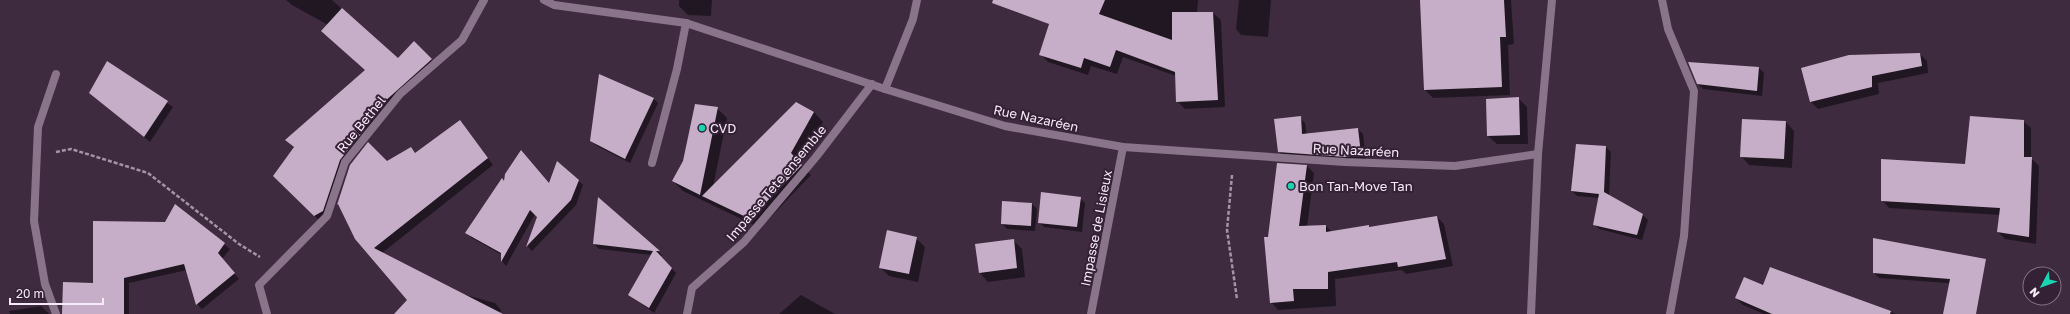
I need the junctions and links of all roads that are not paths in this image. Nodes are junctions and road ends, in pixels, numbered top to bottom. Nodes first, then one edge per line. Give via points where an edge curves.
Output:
1 (484, 0) edge
2 (544, 0) edge
3 (917, 0) edge
4 (1552, 0) edge
5 (1662, 0) edge
6 (686, 23) junction
7 (56, 74) dead end
8 (872, 84) junction
9 (885, 89) junction
10 (1123, 147) junction
11 (1538, 154) junction
12 (652, 163) dead end
13 (56, 314) edge
14 (267, 314) edge
15 (687, 314) edge
16 (1092, 314) edge
17 (1531, 314) edge
18 (1670, 314) edge

1 - 14 street, Rue Bethel via 462,40 400,94 345,162 328,216 259,285
2 - 6 street, Rue Nazaréen via 554,5
3 - 9 street via 913,19
4 - 11 street
5 - 18 street via 1668,29 1694,91 1684,236
6 - 8 street, Rue Nazaréen
6 - 12 street via 677,69
7 - 13 street via 38,127 34,221 46,284
8 - 9 street, Rue Nazaréen
8 - 15 street, Impasse Tete ensemble via 816,157 744,242 692,288
9 - 10 street, Rue Nazaréen via 1005,126
10 - 11 street, Rue Nazaréen via 1345,162 1455,166
10 - 16 street, Impasse de Lisieux
11 - 17 street

